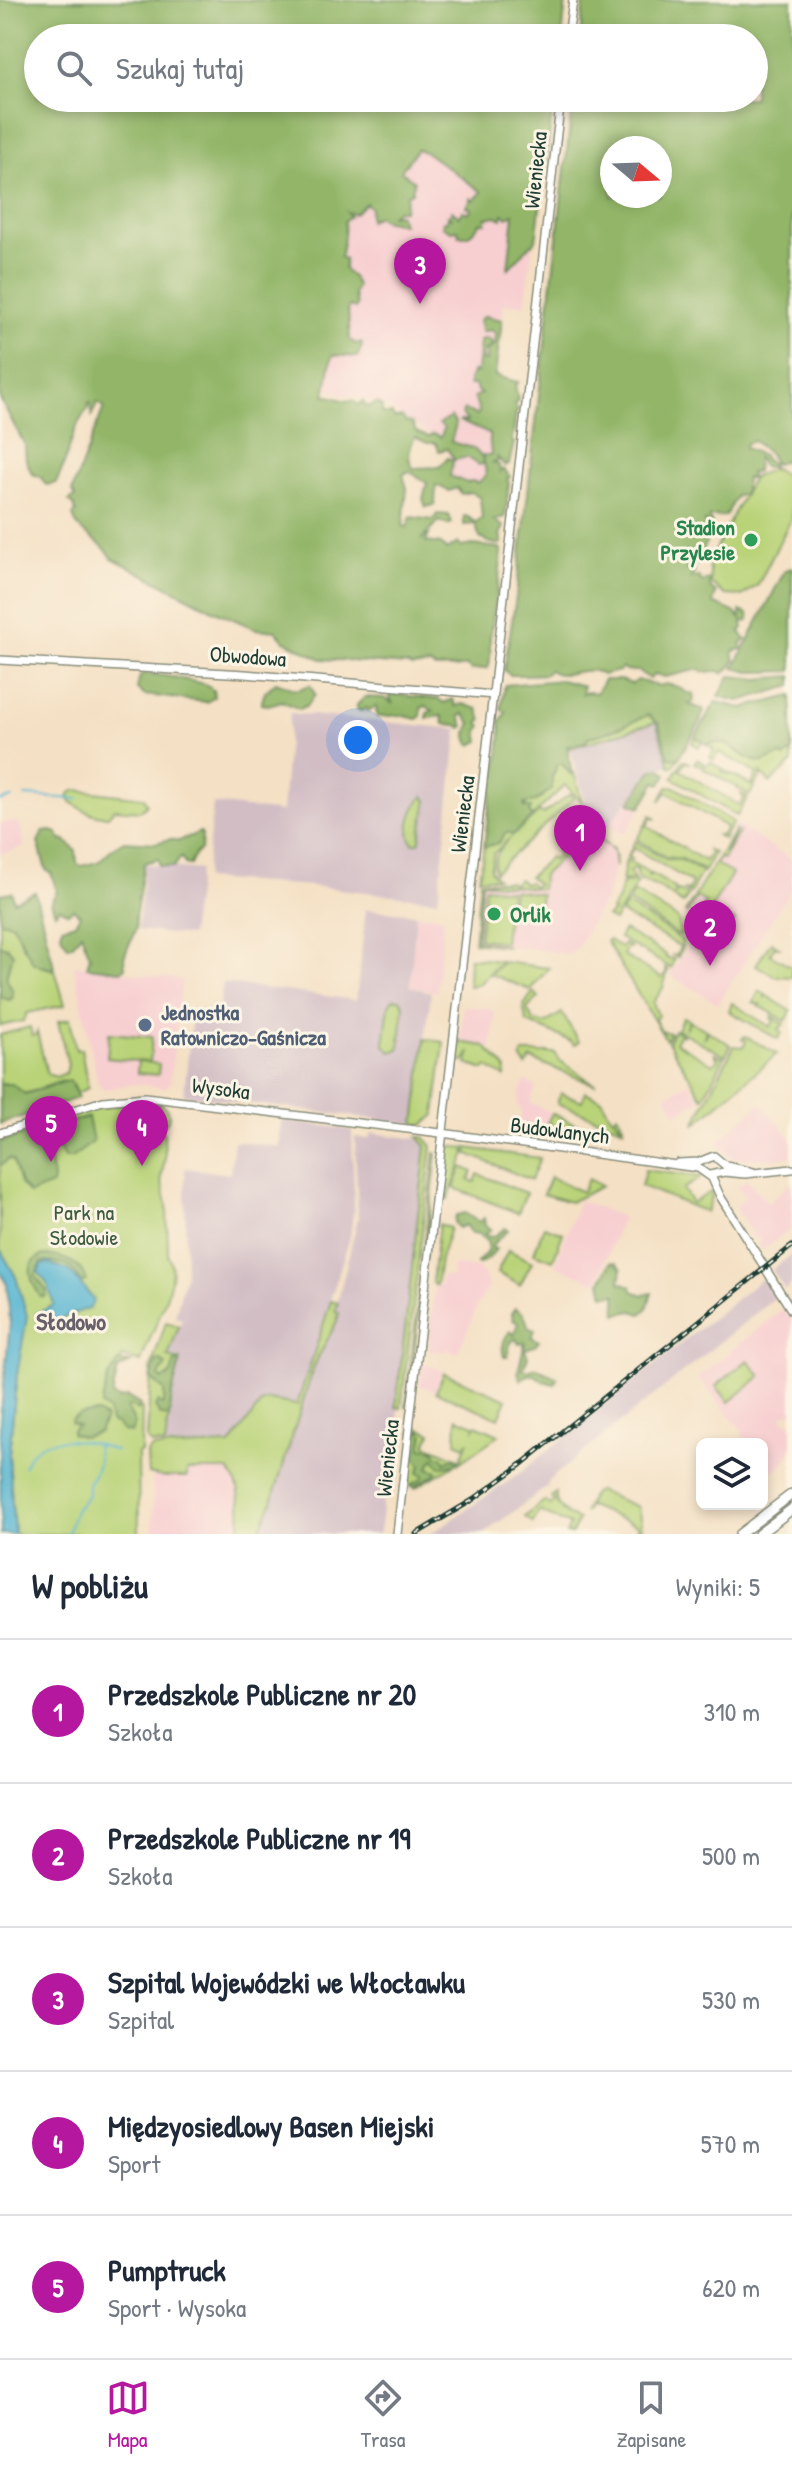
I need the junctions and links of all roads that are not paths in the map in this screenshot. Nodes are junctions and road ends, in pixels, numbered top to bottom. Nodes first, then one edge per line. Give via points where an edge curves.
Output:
1 (573, 0) edge
2 (570, 24) edge
3 (559, 112) edge
4 (0, 660) edge
5 (494, 695) junction
6 (0, 1133) edge
7 (442, 1133) junction
8 (705, 1160) junction
9 (672, 1163) junction
10 (723, 1163) junction
11 (792, 1169) edge
12 (753, 1172) junction
13 (707, 1173) junction
14 (720, 1173) junction
15 (724, 1202) junction
16 (792, 1311) edge
17 (792, 1494) edge
18 (792, 1509) edge
19 (397, 1534) edge
20 (740, 1534) edge
21 (759, 1534) edge

1 - 2 street
3 - 5 street, Wieniecka
4 - 5 street, Obwodowa
5 - 7 street, Wieniecka
6 - 7 street, Wysoka via 103,1101 139,1097
7 - 9 street, Budowlanych
7 - 19 street, Wieniecka
8 - 9 street, Budowlanych
8 - 10 street, Budowlanych via 714,1156
8 - 13 street
9 - 13 street, Budowlanych
10 - 12 street, Budowlanych
10 - 14 street
11 - 12 street
12 - 14 street
13 - 14 street
13 - 15 street
14 - 15 street
15 - 16 street
17 - 20 main road
18 - 21 main road

